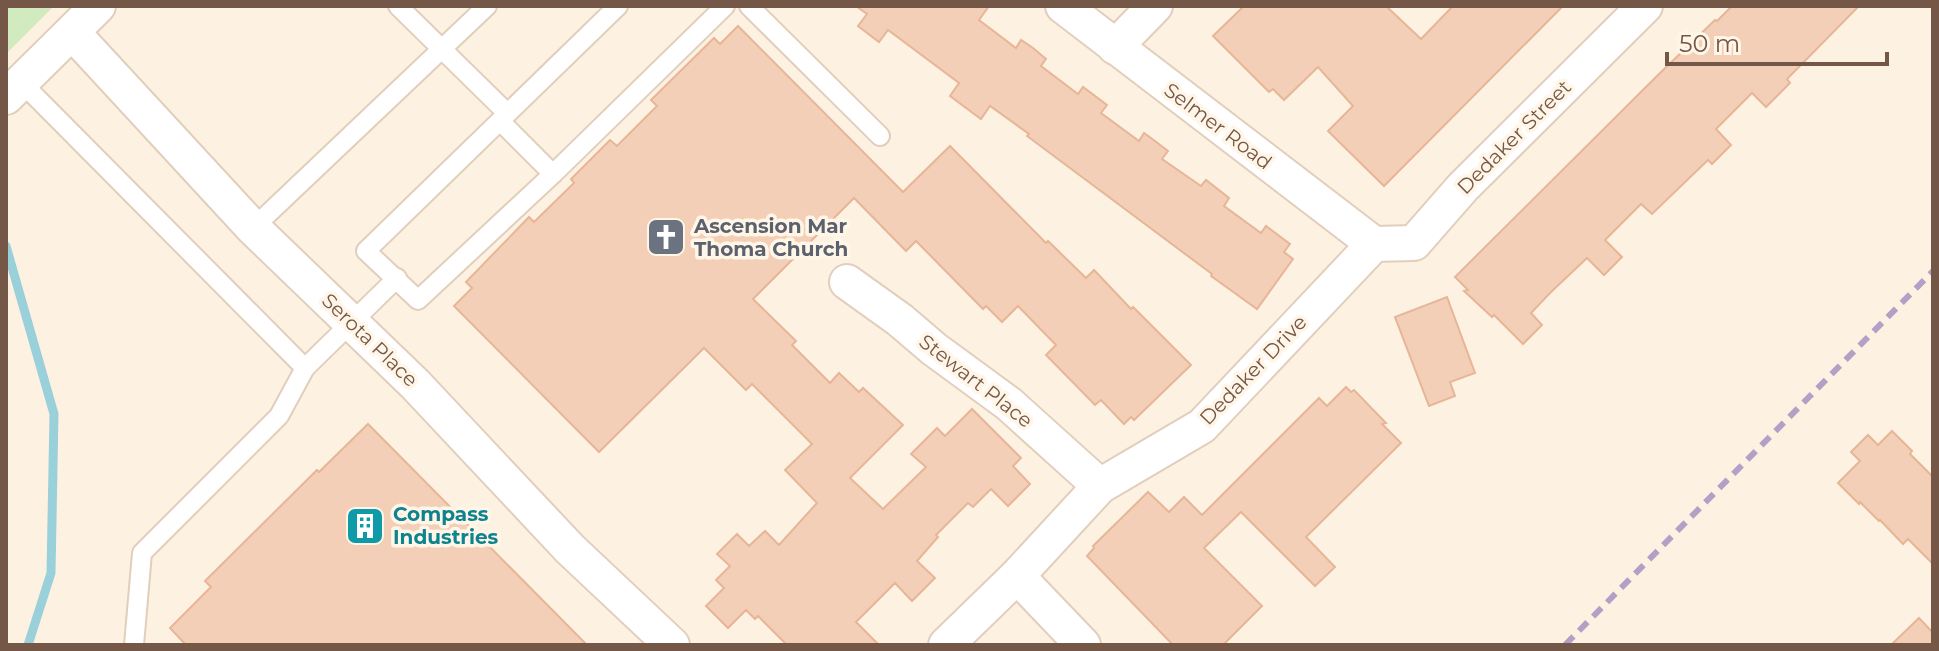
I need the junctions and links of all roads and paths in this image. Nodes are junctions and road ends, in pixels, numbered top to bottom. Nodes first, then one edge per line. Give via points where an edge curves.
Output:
1 (98, 6) edge
2 (398, 6) edge
3 (487, 6) edge
4 (618, 6) edge
5 (725, 6) edge
6 (749, 6) edge
7 (1063, 6) edge
8 (1155, 6) edge
9 (1645, 6) edge
10 (72, 32) junction
11 (1115, 47) junction
12 (442, 50) junction
13 (13, 89) edge
14 (504, 117) junction
15 (880, 136) dead end
16 (553, 174) junction
17 (253, 228) junction
18 (1374, 244) junction
19 (397, 278) junction
20 (847, 282) dead end
21 (352, 323) junction
22 (305, 368) junction
23 (1100, 486) junction
24 (1017, 576) junction
25 (134, 645) edge
26 (672, 645) edge
27 (946, 645) edge
28 (1083, 645) edge

1 - 10 street
2 - 12 lane
3 - 12 lane
4 - 14 lane
5 - 16 lane
6 - 15 lane
7 - 11 street, Selmer Road
8 - 11 street
9 - 18 street, Dedaker Street via 1414,243
10 - 13 street
10 - 17 street, Serota Place
11 - 18 street, Selmer Road
12 - 14 lane
12 - 17 lane
13 - 22 lane
14 - 16 lane
14 - 19 lane via 366,251
16 - 19 lane via 418,300
17 - 21 street, Serota Place
18 - 23 street, Dedaker Drive via 1202,426
19 - 21 lane
20 - 23 street, Stewart Place via 1009,404
21 - 22 lane
21 - 26 street, Serota Place via 570,549
22 - 25 lane via 279,416 142,553
23 - 24 street, Dedaker Drive
24 - 27 street, Dedaker Drive
24 - 28 street

